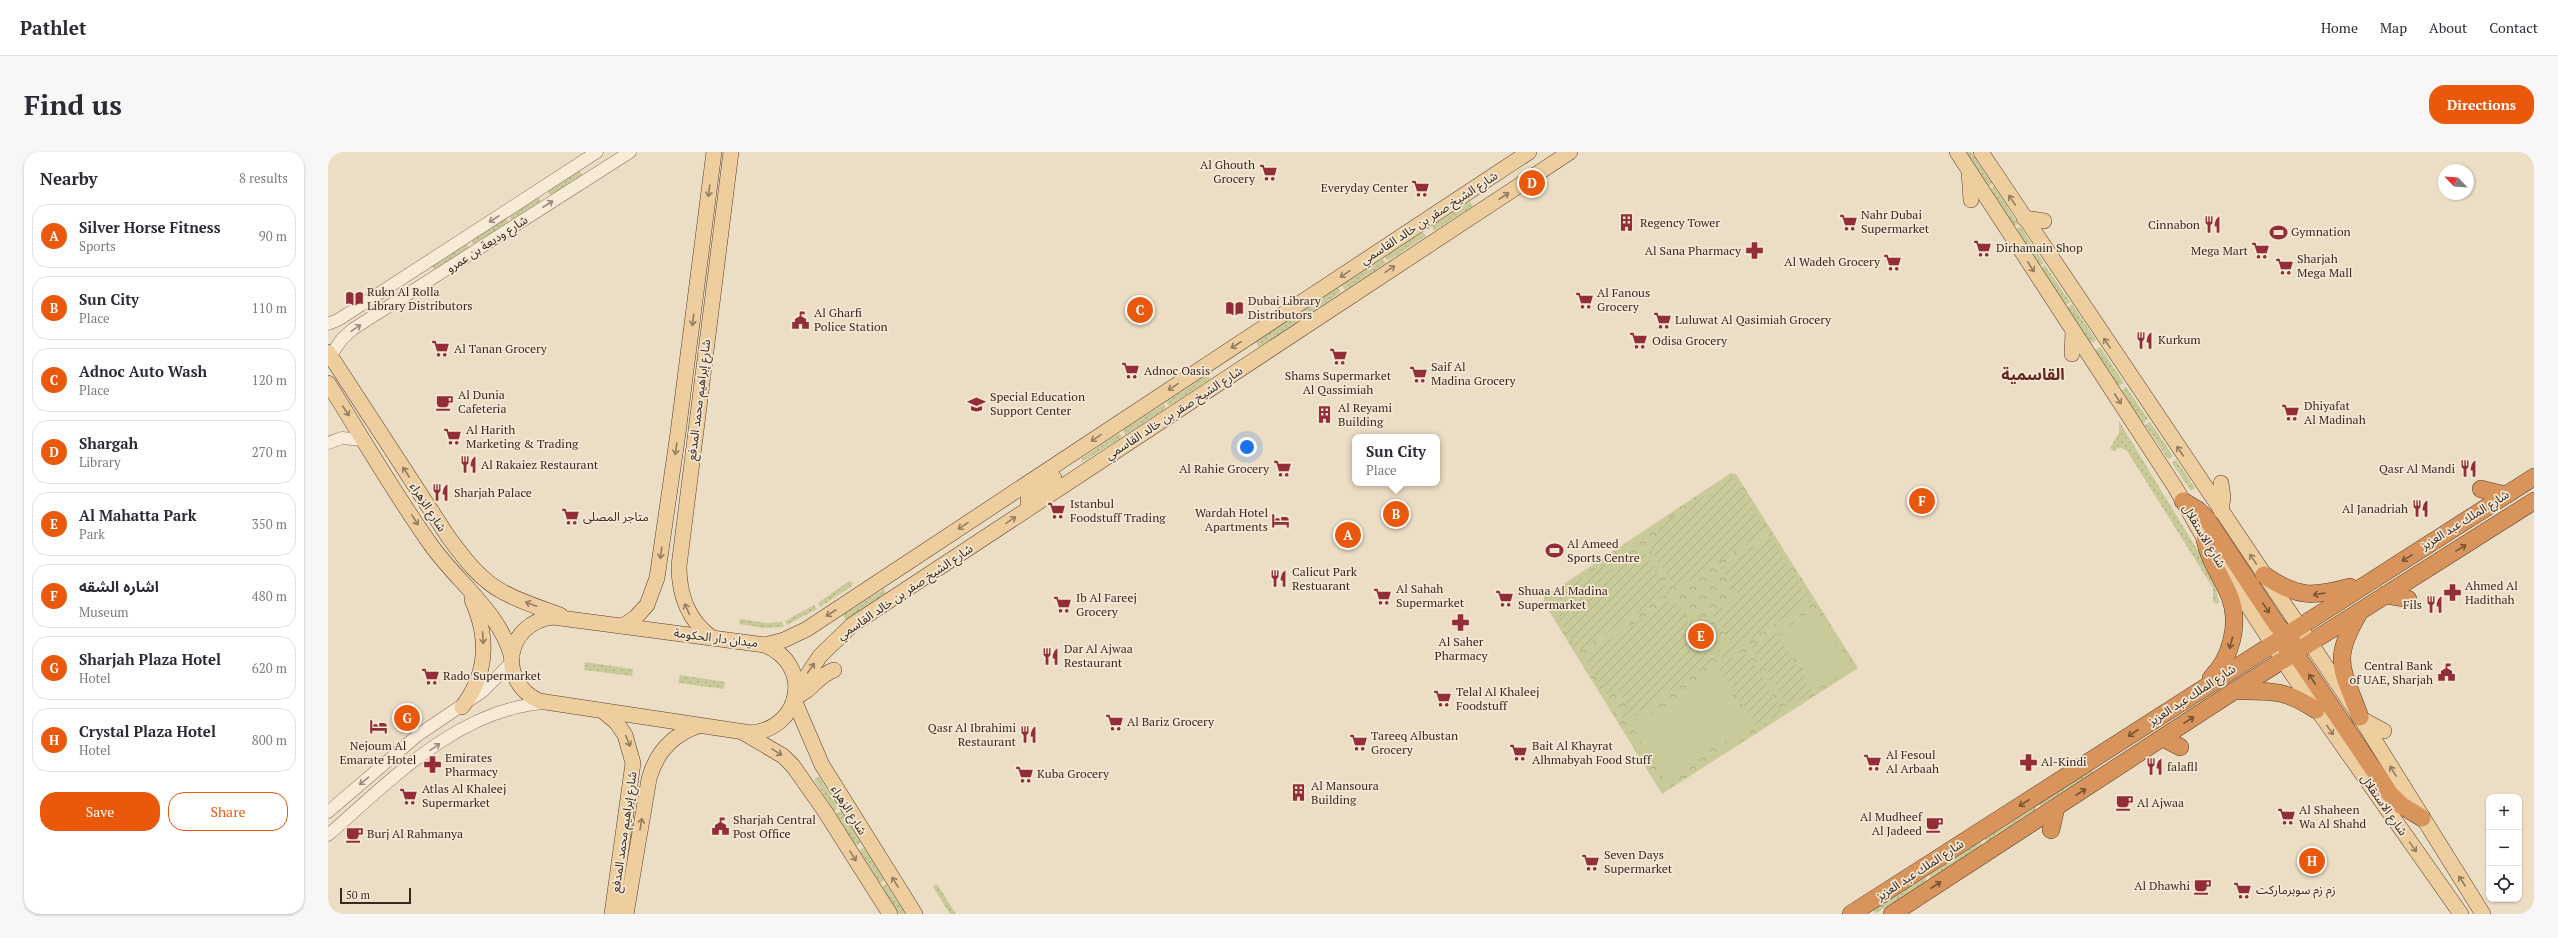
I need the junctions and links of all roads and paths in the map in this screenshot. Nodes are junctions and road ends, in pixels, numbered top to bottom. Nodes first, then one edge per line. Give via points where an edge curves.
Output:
1 (597, 152) edge
2 (714, 152) edge
3 (731, 152) edge
4 (1529, 152) edge
5 (1553, 152) edge
6 (1570, 152) edge
7 (1957, 152) edge
8 (627, 153) edge
9 (1984, 155) edge
10 (1968, 170) junction
11 (1541, 172) junction
12 (1971, 200) dead end
13 (2024, 218) junction
14 (706, 220) junction
15 (2044, 221) dead end
16 (413, 271) junction
17 (714, 278) junction
18 (2088, 291) dead end
19 (2081, 305) junction
20 (372, 317) junction
21 (328, 324) edge
22 (2073, 331) junction
23 (2072, 354) dead end
24 (330, 359) edge
25 (328, 383) edge
26 (364, 440) junction
27 (328, 443) edge
28 (1077, 450) junction
29 (2534, 477) edge
30 (2221, 483) dead end
31 (2481, 489) dead end
32 (2505, 495) junction
33 (2183, 501) junction
34 (2534, 501) edge
35 (1030, 507) junction
36 (2221, 511) junction
37 (2205, 540) junction
38 (2264, 575) junction
39 (2370, 581) junction
40 (466, 588) junction
41 (2385, 595) junction
42 (2408, 599) dead end
43 (2359, 612) junction
44 (567, 618) junction
45 (623, 626) junction
46 (2284, 635) junction
47 (712, 638) junction
48 (2310, 644) junction
49 (765, 645) junction
50 (2289, 657) junction
51 (512, 660) junction
52 (834, 670) dead end
53 (2199, 690) junction
54 (2234, 691) junction
55 (795, 697) junction
56 (546, 703) junction
57 (462, 707) junction
58 (2316, 710) junction
59 (604, 712) junction
60 (2360, 717) junction
61 (698, 726) junction
62 (2384, 730) dead end
63 (743, 733) junction
64 (2163, 738) junction
65 (2180, 747) dead end
66 (378, 768) junction
67 (375, 795) junction
68 (2056, 808) junction
69 (328, 812) edge
70 (2422, 818) junction
71 (2051, 830) dead end
72 (328, 835) edge
73 (624, 843) junction
74 (632, 877) junction
75 (1914, 906) edge
76 (1851, 909) edge
77 (612, 914) edge
78 (626, 914) edge
79 (890, 914) edge
80 (915, 914) edge
81 (1892, 914) edge
82 (2461, 914) edge
83 (2483, 914) edge

1 -> 16 street, شارع وديعة بن عمرو
2 -> 14 main road, شارع إبراهيم محمد المدفع
3 - 17 main road, شارع إبراهيم محمد المدفع
4 -> 28 main road, شارع الشيخ صقر بن خالد القاسمي
5 - 11 main road via 1543,163
6 - 11 main road, شارع الشيخ صقر بن خالد القاسمي
7 - 10 main road, شارع الاستقلال
20 -> 8 street, شارع وديعة بن عمرو
13 -> 9 main road
10 - 12 main road
10 -> 22 main road, شارع الاستقلال
35 -> 11 main road, شارع الشيخ صقر بن خالد القاسمي
13 - 15 main road
13 - 19 main road
14 - 17 main road via 709,233 706,277 711,281
14 -> 45 main road, شارع إبراهيم محمد المدفع via 658,578 652,596 642,612
16 - 20 street via 396,290 373,305
16 - 21 street, شارع وديعة بن عمرو
47 -> 17 main road, شارع إبراهيم محمد المدفع via 690,616 681,591 679,574
18 - 19 main road
36 -> 19 main road
24 -> 20 street, شارع وديعة بن عمرو via 348,334
22 - 23 main road
22 -> 33 main road, شارع الاستقلال
44 -> 24 main road, شارع الزهراء via 502,592 469,563 448,538
25 -> 26 main road, شارع الزهراء
26 - 27 street via 342,438
26 -> 40 main road, شارع الزهراء via 420,530
28 - 35 main road via 1066,469 1029,495
28 -> 49 main road, شارع الشيخ صقر بن خالد القاسمي via 807,629 784,640
29 - 32 highway, شارع الملك عبد العزيز
30 - 36 main road
31 - 32 highway
32 -> 39 highway, شارع الملك عبد العزيز
33 - 37 main road, شارع الاستقلال
33 -> 46 highway via 2198,510 2206,519
41 -> 34 highway, شارع الملك عبد العزيز
55 -> 35 main road, شارع الشيخ صقر بن خالد القاسمي via 820,656 852,625
38 -> 36 main road
37 - 46 main road, شارع الاستقلال
37 -> 53 highway via 2210,558 2231,600 2234,621 2233,635 2226,656
39 -> 38 highway via 2312,596 2292,591
38 - 46 main road
39 - 46 highway, شارع الملك عبد العزيز
40 - 51 main road, شارع الزهراء via 500,627
40 -> 57 main road via 482,626 484,650 477,680
41 - 42 highway
41 - 43 highway, شارع الملك عبد العزيز
43 - 48 highway, شارع الملك عبد العزيز
43 - 60 highway via 2343,642 2340,660
44 - 45 main road, ميدان دار الحكومة
44 - 51 main road, ميدان دار الحكومة via 546,618 527,627 514,644
45 - 47 main road, ميدان دار الحكومة
46 - 48 highway via 2297,643
46 - 50 highway via 2284,646
46 - 53 highway, شارع الملك عبد العزيز
47 - 49 main road, ميدان دار الحكومة
48 - 50 highway, شارع الملك عبد العزيز
48 - 60 main road, شارع الاستقلال
49 - 55 main road, ميدان دار الحكومة via 778,652 788,663 794,677
50 - 54 highway, شارع الملك عبد العزيز
50 - 58 main road, شارع الاستقلال
70 -> 50 highway via 2404,808 2390,794
51 - 56 main road via 514,676 521,688 532,698
51 - 57 street via 483,691
52 - 55 main road via 824,674 808,692
53 -> 76 highway, شارع الملك عبد العزيز
54 - 58 highway via 2278,691 2296,697
64 -> 54 highway, شارع الملك عبد العزيز
55 - 63 main road via 787,715 774,726 759,733
80 -> 55 main road, شارع الزهراء via 822,765
56 - 59 main road
67 -> 56 street via 422,757 486,716 507,708
57 - 66 street via 422,732
58 -> 82 main road, شارع الاستقلال
59 - 61 main road
59 -> 73 main road, شارع إبراهيم محمد المدفع via 621,728 632,756 633,777
60 - 62 main road
70 -> 60 main road, شارع الاستقلال
61 - 63 main road
74 -> 61 main road, شارع إبراهيم محمد المدفع via 654,762 673,739
63 -> 79 main road, شارع الزهراء via 783,756 793,766
64 - 65 highway
68 -> 64 highway, شارع الملك عبد العزيز
66 - 67 street via 382,779
66 -> 69 street
67 - 72 street
68 - 71 highway
75 -> 68 highway, شارع الملك عبد العزيز
83 -> 70 main road, شارع الاستقلال
73 - 74 main road via 632,850
73 - 77 main road, شارع إبراهيم محمد المدفع
74 - 78 main road, شارع إبراهيم محمد المدفع
75 - 81 highway, شارع الملك عبد العزيز

